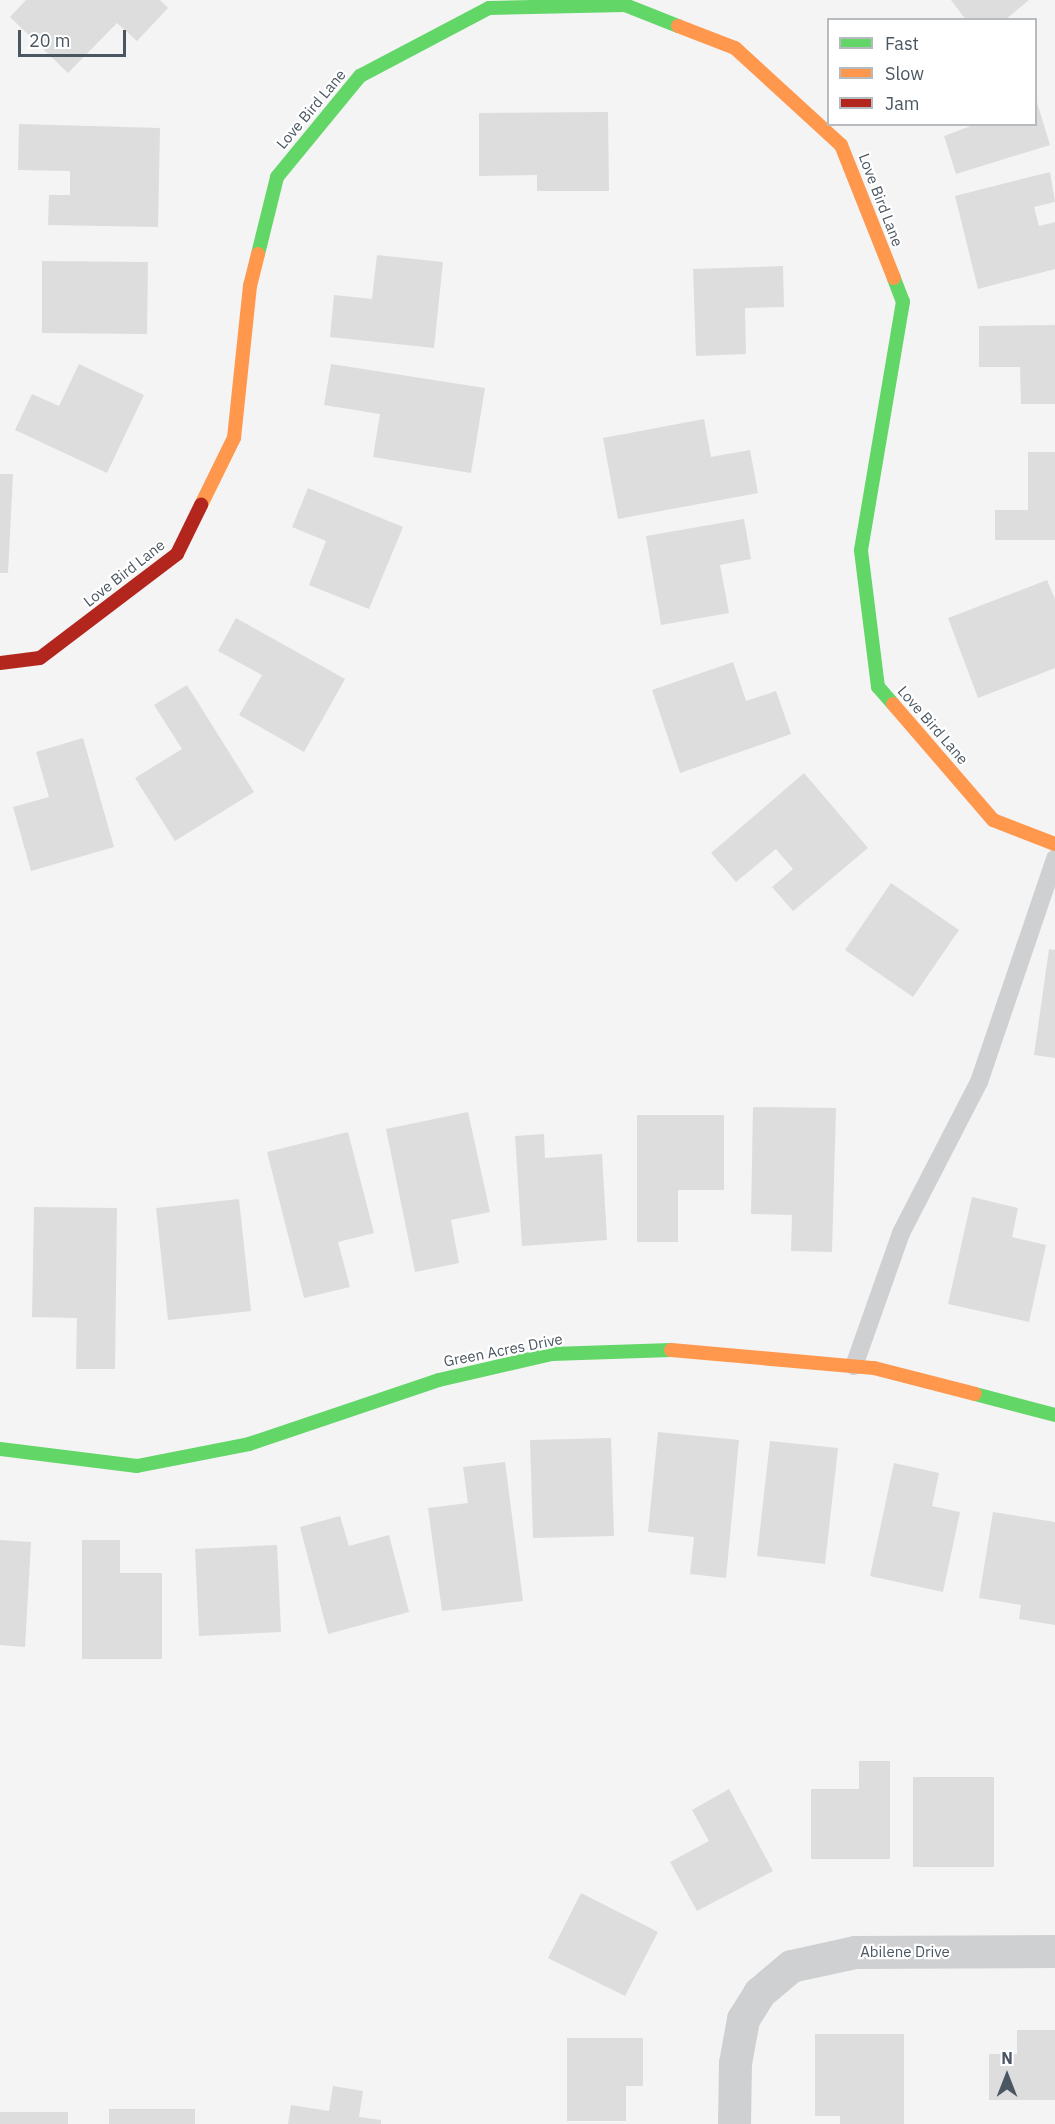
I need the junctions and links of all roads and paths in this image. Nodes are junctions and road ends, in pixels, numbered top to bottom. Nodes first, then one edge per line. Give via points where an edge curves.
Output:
1 (0, 663) edge
2 (1055, 844) edge
3 (1055, 859) edge
4 (854, 1366) junction
5 (1055, 1415) edge
6 (0, 1449) edge
7 (1055, 1951) edge
8 (734, 2124) edge

1 - 2 street, Love Bird Lane via 40,658 177,554 234,438 250,286 276,177 360,76 489,8 626,5 735,48 842,145 903,302 861,550 878,687 993,820
3 - 4 lane via 980,1082 901,1233
4 - 5 street, Green Acres Drive
4 - 6 street, Green Acres Drive via 685,1348 552,1354 439,1380 249,1444 136,1466
7 - 8 street, Abilene Drive via 855,1952 791,1966 759,1993 743,2019 735,2063

